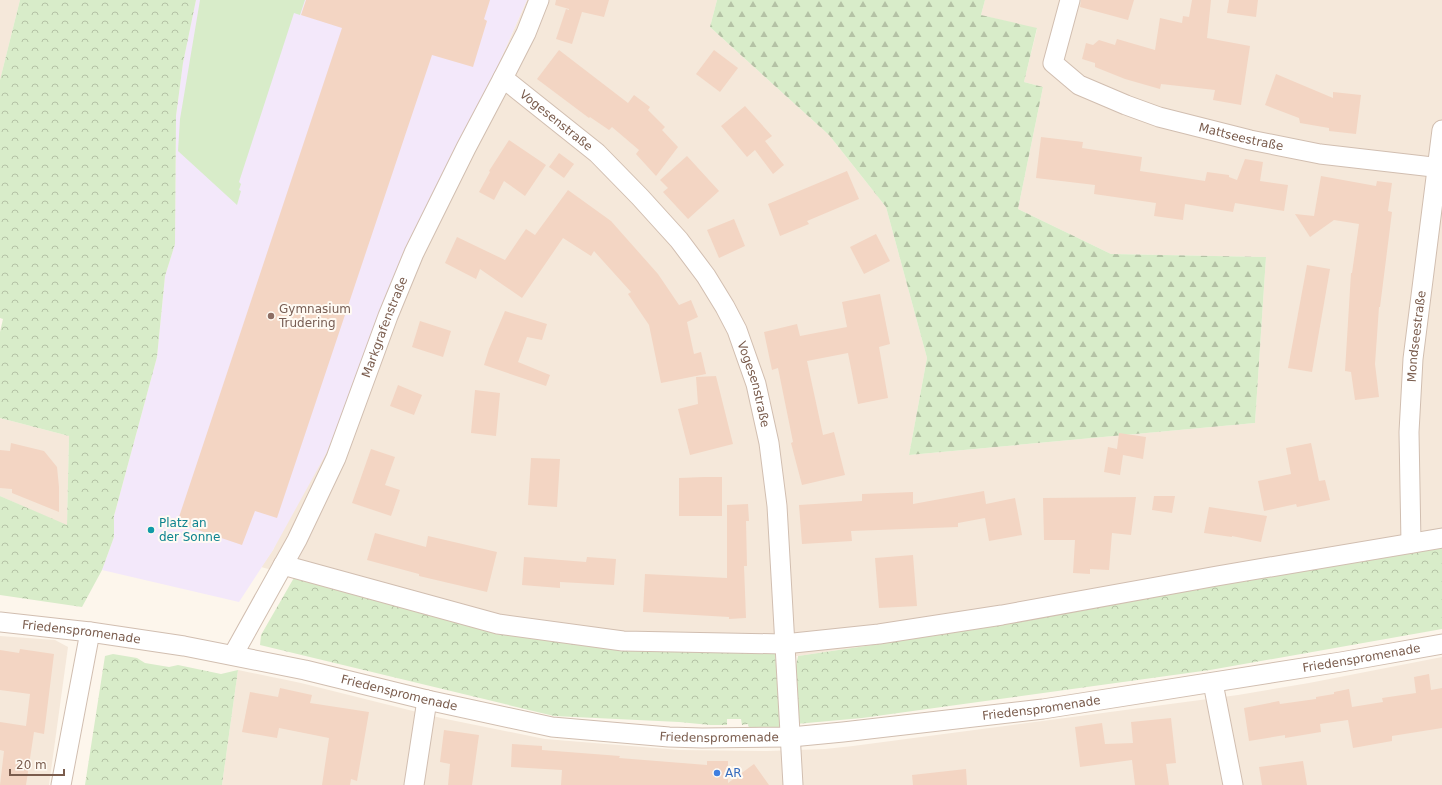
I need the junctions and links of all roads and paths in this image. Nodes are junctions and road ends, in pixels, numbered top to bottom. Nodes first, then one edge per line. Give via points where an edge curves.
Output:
1 (539, 0) edge
2 (1070, 0) edge
3 (503, 78) junction
4 (1442, 130) edge
5 (1439, 167) edge
6 (1442, 538) edge
7 (1411, 543) junction
8 (283, 565) junction
9 (0, 622) edge
10 (90, 632) junction
11 (784, 644) junction
12 (1442, 644) edge
13 (233, 655) junction
14 (1213, 683) junction
15 (427, 700) junction
16 (791, 737) junction
17 (61, 785) edge
18 (414, 785) edge
19 (793, 785) edge
20 (1233, 785) edge

1 - 3 street, Markgrafenstraße via 526,33
2 - 5 street, Mattseestraße via 1053,63 1079,85 1159,117 1250,140 1320,154
3 - 8 street, Markgrafenstraße via 414,253 336,458
3 - 11 street, Vogesenstraße via 597,153 640,197 679,240 706,276 737,330 756,384 769,443 777,506
4 - 5 street, Mondseestraße
5 - 7 street, Mondseestraße via 1413,359 1409,432
6 - 7 street
7 - 11 street via 1002,615 879,634
8 - 11 street via 498,624 623,641
8 - 13 street, Markgrafenstraße
9 - 10 street, Friedenspromenade
10 - 13 street, Friedenspromenade
10 - 17 street
11 - 16 street, Vogesenstraße
12 - 14 street, Friedenspromenade
13 - 15 street, Friedenspromenade
14 - 16 street, Friedenspromenade via 1043,709
14 - 20 street
15 - 16 street, Friedenspromenade via 552,727 689,737
15 - 18 street
16 - 19 street, Vogesenstraße

